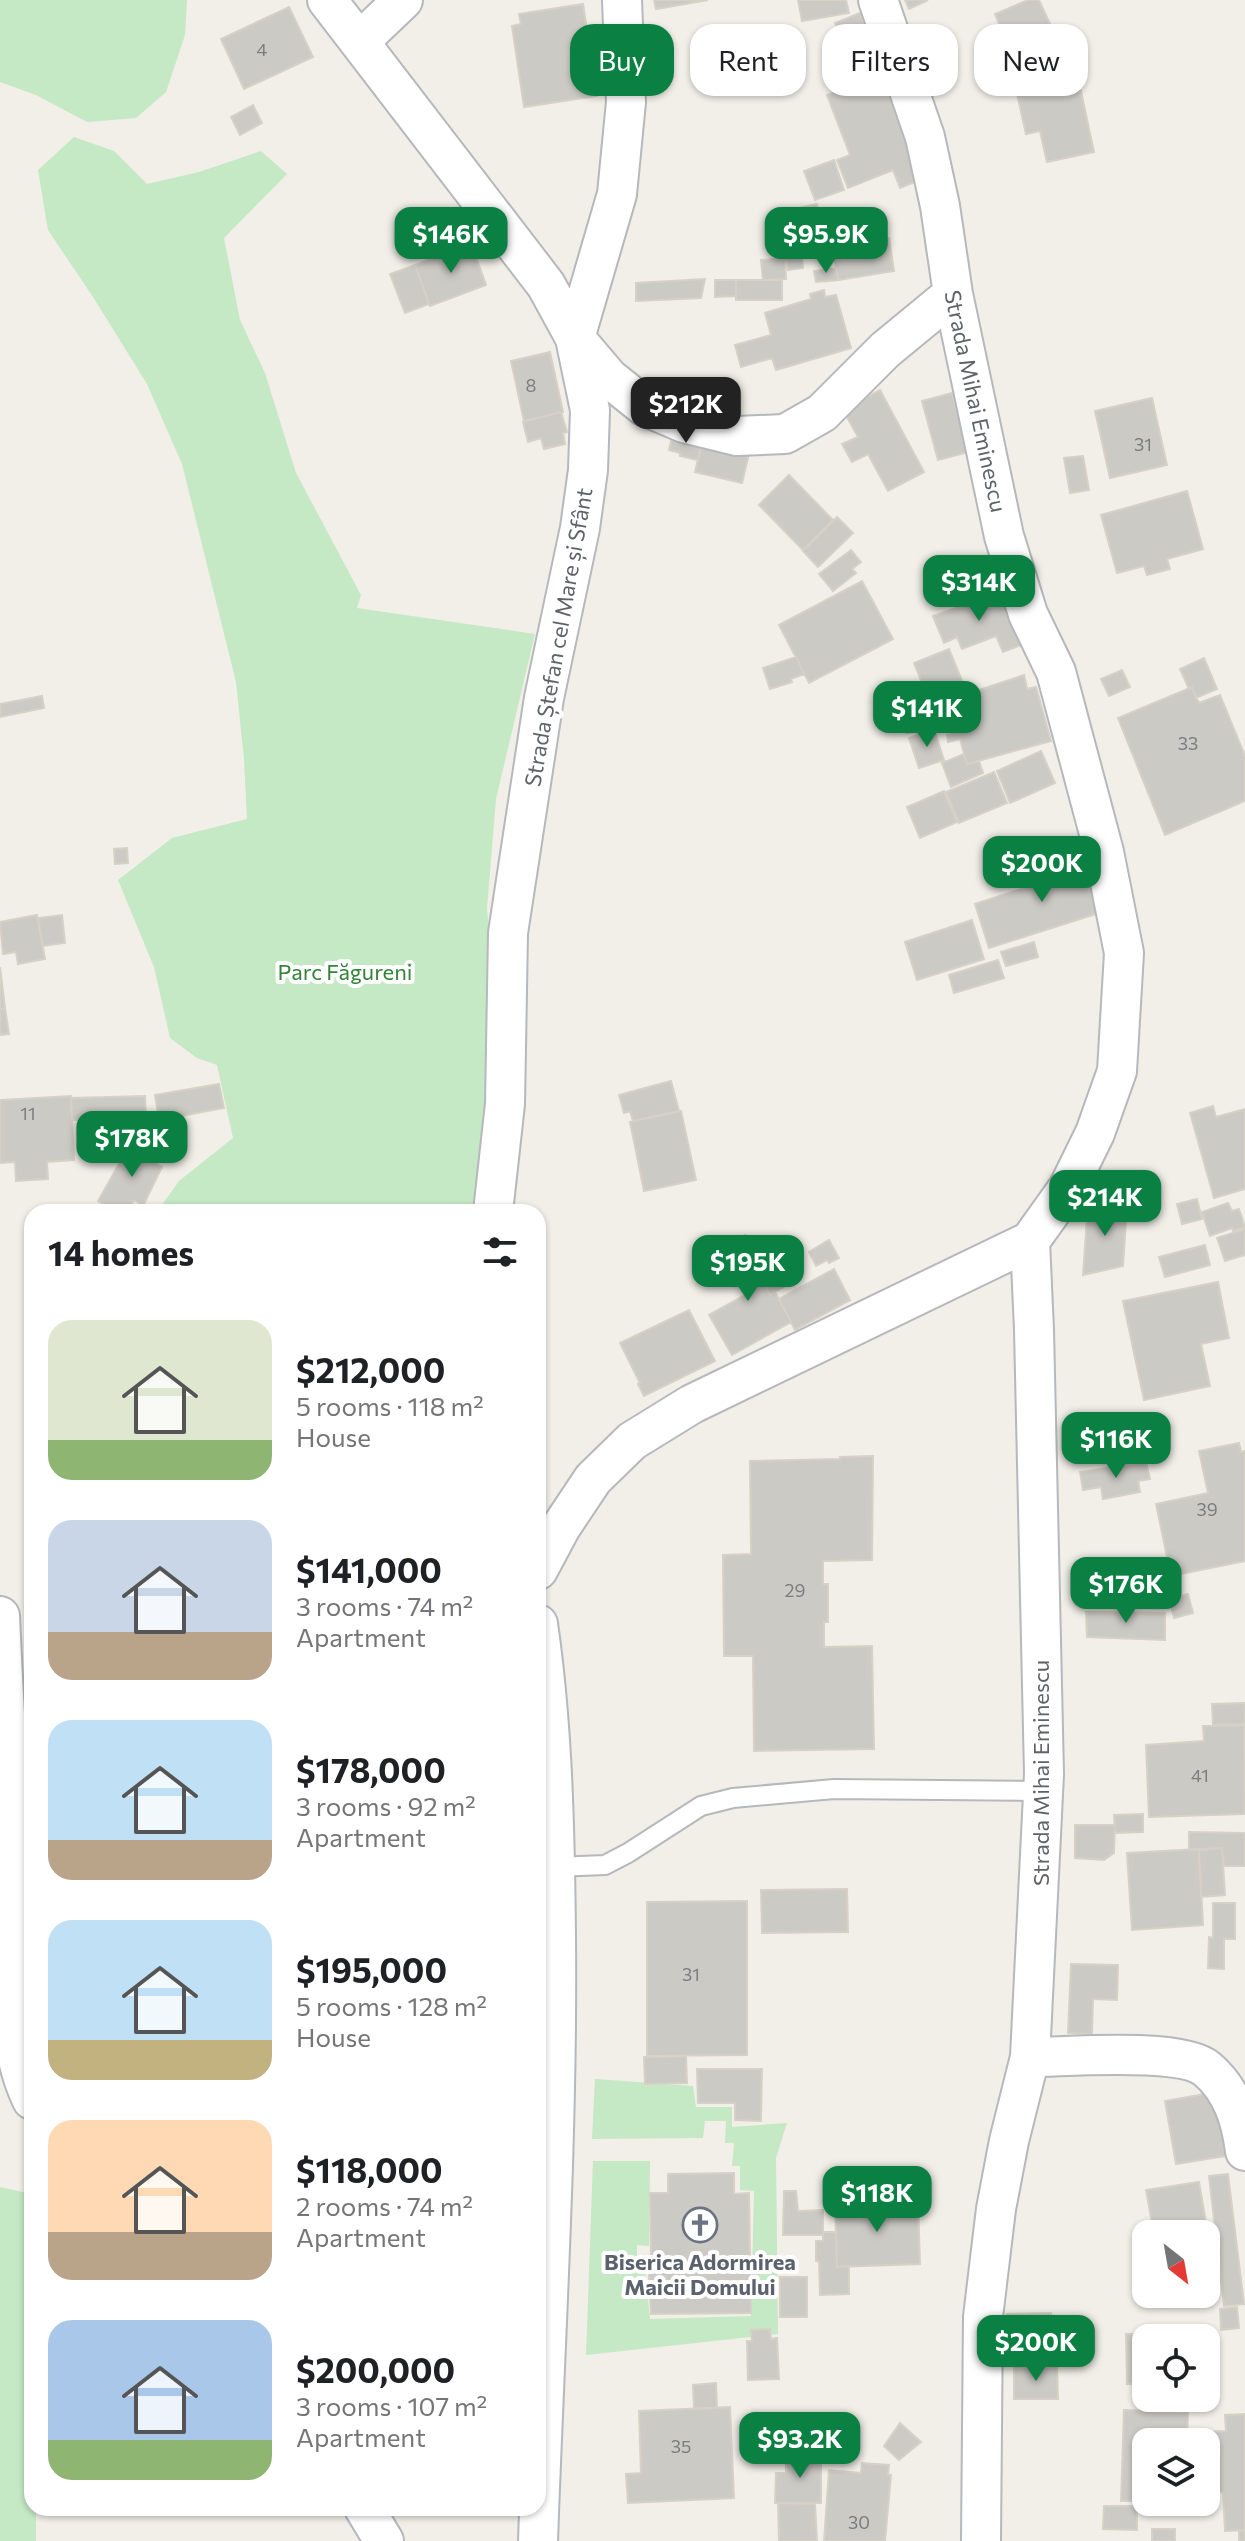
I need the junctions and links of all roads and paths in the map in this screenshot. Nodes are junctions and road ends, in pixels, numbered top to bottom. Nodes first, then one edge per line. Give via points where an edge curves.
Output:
1 (327, 0) edge
2 (403, 0) edge
3 (622, 0) edge
4 (878, 0) edge
5 (360, 41) junction
6 (953, 294) junction
7 (575, 338) junction
8 (494, 1204) edge
9 (1030, 1241) junction
10 (546, 1555) edge
11 (0, 1616) edge
12 (546, 1705) edge
13 (1043, 1791) junction
14 (555, 1867) junction
15 (1030, 2057) junction
16 (24, 2076) edge
17 (1245, 2151) edge
18 (546, 2338) edge
19 (369, 2516) edge
20 (539, 2516) edge
21 (384, 2541) edge
22 (538, 2541) edge
23 (981, 2541) edge

1 - 5 street, Strada Ștefan cel Mare și Sfânt
2 - 5 street
3 - 7 street via 626,102 617,194
4 - 6 street, Strada Mihai Eminescu via 925,137
5 - 7 street, Strada Ștefan cel Mare și Sfânt via 546,285
6 - 7 street via 885,350 822,413 785,434 737,436 644,406 609,378
6 - 9 street, Strada Mihai Eminescu via 1004,536 1028,614 1056,672 1104,852 1124,953 1117,1071 1068,1188
7 - 8 street, Strada Ștefan cel Mare și Sfânt via 590,410 588,470 573,569 544,698 508,933 505,1104
9 - 10 street via 692,1404 632,1441 593,1479
9 - 13 street, Strada Mihai Eminescu
11 - 16 street via 13,1897 12,2003 16,2053
12 - 14 street
13 - 14 lane via 834,1789 733,1798 701,1806 605,1865
13 - 15 street, Strada Mihai Eminescu
14 - 18 street via 557,2059
15 - 17 street via 1165,2055 1205,2067 1228,2092
15 - 23 street, Strada Mihai Eminescu via 996,2209 983,2317
19 - 21 street
20 - 22 street

